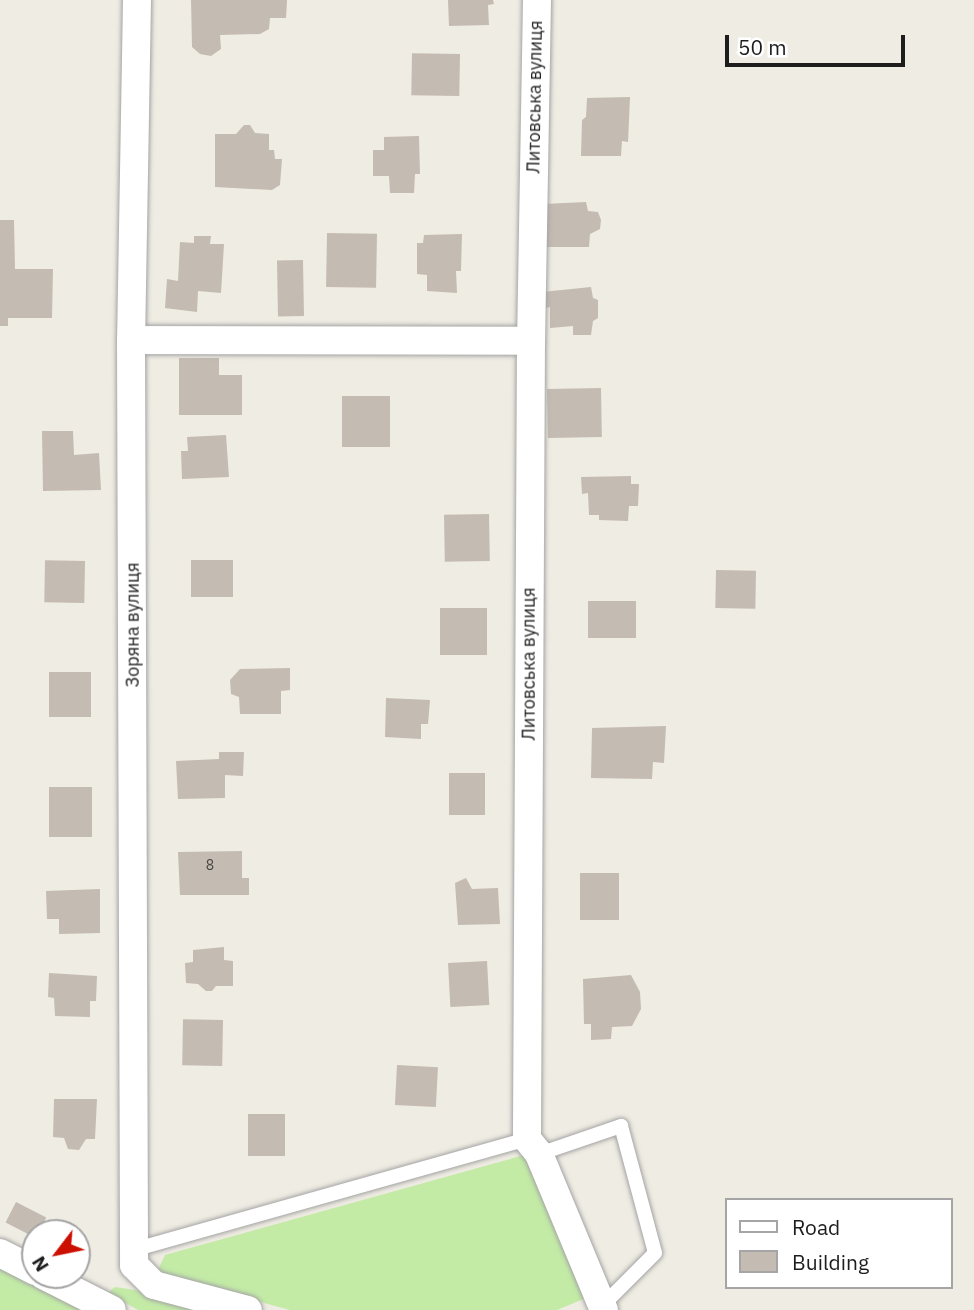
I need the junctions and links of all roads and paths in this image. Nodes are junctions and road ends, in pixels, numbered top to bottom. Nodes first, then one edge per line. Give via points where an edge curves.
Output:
1 (137, 0) edge
2 (537, 0) edge
3 (131, 340) junction
4 (531, 341) junction
5 (533, 1146) junction
6 (136, 1249) junction
7 (0, 1253) edge
8 (21, 1264) edge
9 (70, 1289) edge
10 (599, 1308) edge
11 (111, 1310) edge
12 (248, 1310) edge

1 - 3 street, Зоряна вулиця
2 - 4 street, Литовська вулиця
3 - 4 street
3 - 6 street, Зоряна вулиця
4 - 5 street, Литовська вулиця
5 - 6 lane
5 - 10 street, Литовська вулиця
5 - 10 lane via 621,1126 655,1253
6 - 12 street via 134,1265 154,1285
7 - 8 street
9 - 11 street

